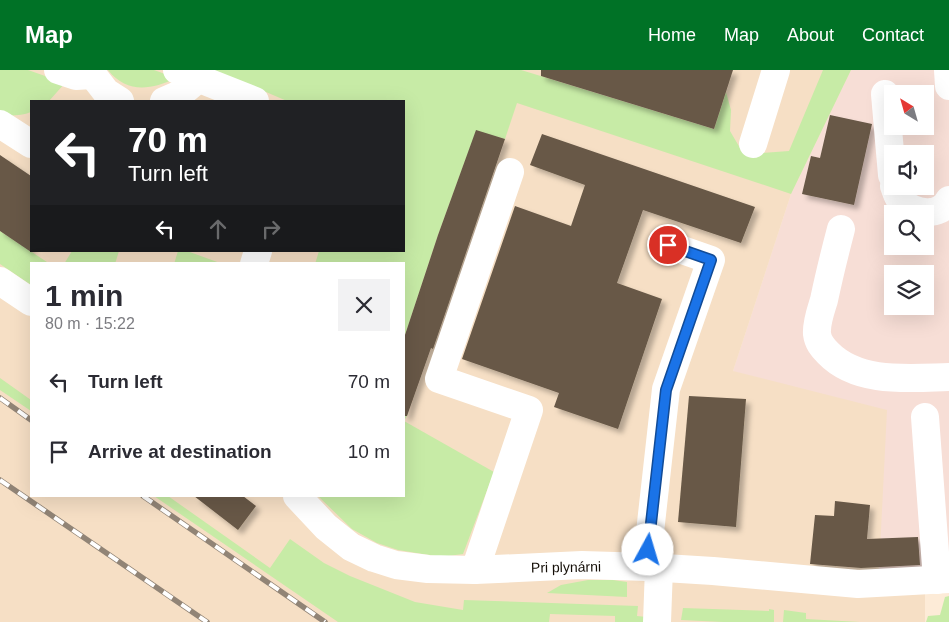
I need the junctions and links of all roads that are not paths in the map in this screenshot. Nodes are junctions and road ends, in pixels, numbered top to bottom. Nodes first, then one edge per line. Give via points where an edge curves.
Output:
1 (58, 70) edge
2 (776, 70) edge
3 (948, 70) edge
4 (90, 72) edge
5 (187, 74) edge
6 (949, 86) edge
7 (118, 100) edge
8 (166, 100) edge
9 (252, 100) edge
10 (0, 124) edge
11 (30, 143) edge
12 (753, 144) dead end
13 (510, 172) dead end
14 (898, 195) edge
15 (949, 200) edge
16 (841, 228) dead end
17 (668, 245) dead end
18 (0, 280) edge
19 (30, 301) edge
20 (949, 378) edge
21 (925, 418) dead end
22 (298, 497) edge
23 (653, 567) junction
24 (475, 570) junction
25 (943, 579) edge
26 (657, 622) edge

1 - 4 lane via 76,76
2 - 12 lane
3 - 6 lane
4 - 7 lane via 106,92
5 - 8 lane via 180,94
5 - 9 lane
10 - 11 lane
13 - 24 lane via 439,379 528,410
14 - 15 lane via 914,209 926,212 938,212
16 - 20 lane via 816,333 820,345 846,366 864,373 883,377
17 - 23 lane via 711,260 666,390 648,550
18 - 19 lane
21 - 25 lane
22 - 24 lane, Pri plynárni via 326,527 351,547 374,558 428,569
23 - 24 lane, Pri plynárni via 582,565
23 - 25 lane, Pri plynárni via 858,584
23 - 26 lane

